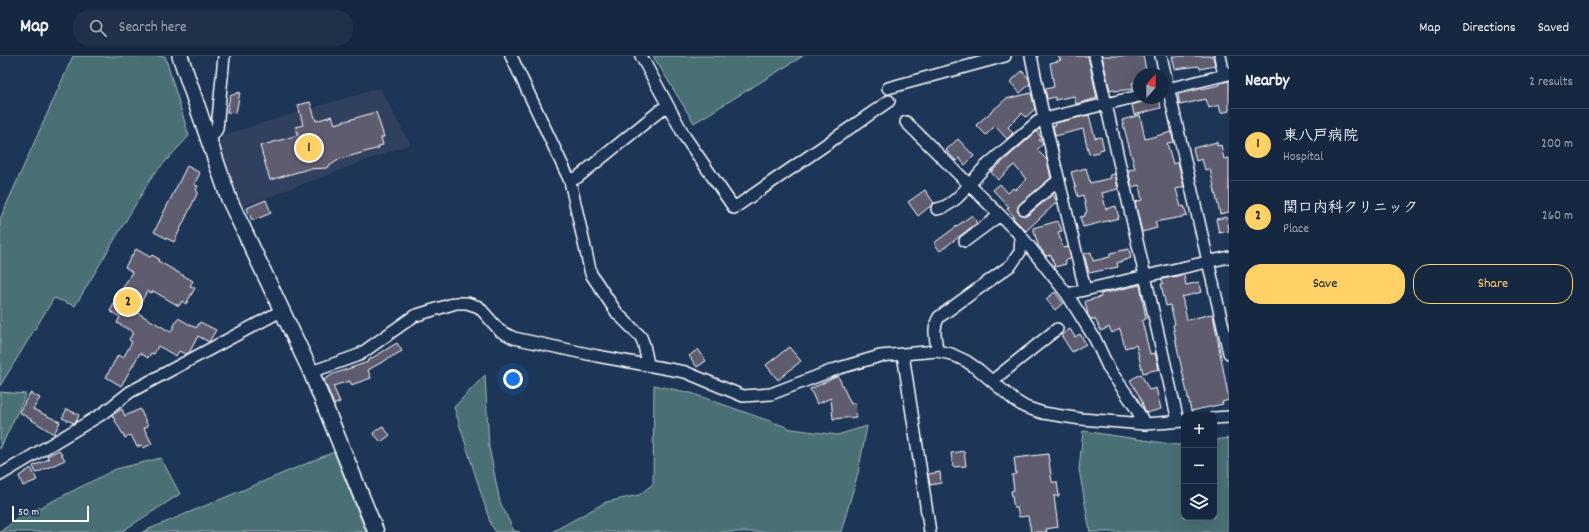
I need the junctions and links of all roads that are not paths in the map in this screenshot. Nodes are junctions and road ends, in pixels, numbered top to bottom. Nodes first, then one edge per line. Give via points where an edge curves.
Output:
1 (180, 56) edge
2 (224, 56) edge
3 (511, 56) edge
4 (641, 56) edge
5 (1005, 56) edge
6 (1030, 56) edge
7 (1095, 56) edge
8 (1161, 56) edge
9 (1220, 56) edge
10 (1163, 68) edge
11 (1226, 75) edge
12 (888, 88) dead end
13 (1169, 88) edge
14 (1133, 97) edge
15 (890, 101) dead end
16 (1169, 101) edge
17 (1106, 104) junction
18 (667, 105) junction
19 (1044, 119) junction
20 (906, 122) dead end
21 (208, 143) junction
22 (1059, 180) junction
23 (570, 182) junction
24 (970, 186) junction
25 (937, 209) dead end
26 (1024, 209) dead end
27 (1000, 215) junction
28 (1021, 236) junction
29 (965, 241) dead end
30 (1229, 256) edge
31 (1208, 262) junction
32 (1146, 275) junction
33 (1085, 289) junction
34 (1067, 294) junction
35 (281, 311) junction
36 (1057, 329) dead end
37 (937, 351) junction
38 (1229, 353) edge
39 (903, 354) junction
40 (648, 364) junction
41 (311, 372) junction
42 (992, 381) junction
43 (1229, 417) edge
44 (1217, 418) edge
45 (1181, 421) edge
46 (1145, 424) junction
47 (0, 475) edge
48 (376, 532) edge
49 (930, 532) edge

1 - 21 street
2 - 21 street via 217,129
3 - 23 street
4 - 18 street
5 - 12 street
6 - 19 street
7 - 17 street
8 - 10 street
9 - 11 street
11 - 13 street
14 - 17 street
15 - 18 street via 734,208 685,137
16 - 31 street
17 - 19 street
17 - 32 street
18 - 23 street
19 - 22 street
19 - 24 street via 1037,122 984,168
20 - 24 street
21 - 35 street via 229,199
22 - 26 street
22 - 33 street
23 - 40 street via 591,274 617,313 641,337
24 - 25 street via 945,207
24 - 27 street
27 - 28 street
27 - 29 street
28 - 34 street
28 - 37 street via 1020,252 1011,265 939,317 934,329
30 - 31 street
31 - 32 street
31 - 38 street
32 - 33 street
32 - 45 street
33 - 34 street
34 - 46 street via 1095,338 1109,369
35 - 41 street
35 - 47 street via 130,392 102,414
36 - 42 street
37 - 39 street
37 - 42 street via 951,354 966,362
39 - 40 street via 858,361 771,394 743,396 685,372
39 - 49 street
40 - 41 street via 514,338 500,331 479,308 462,303 414,316 359,355
41 - 48 street
42 - 46 street via 1025,407 1043,413
43 - 44 street
45 - 46 street

